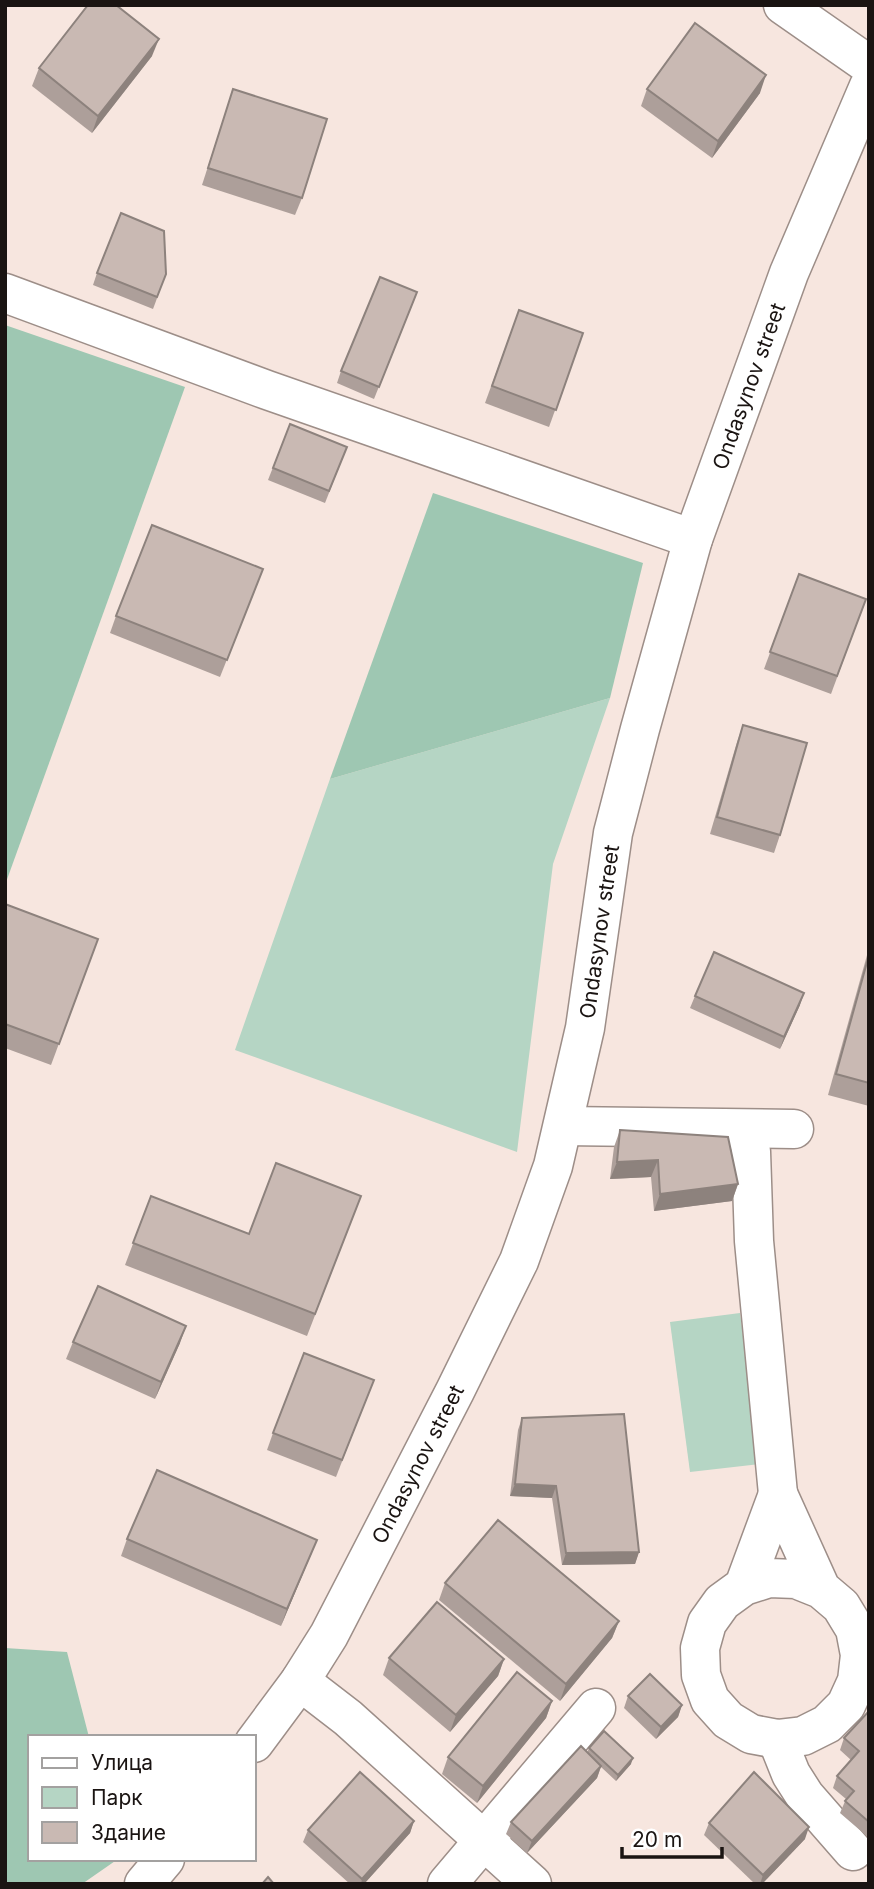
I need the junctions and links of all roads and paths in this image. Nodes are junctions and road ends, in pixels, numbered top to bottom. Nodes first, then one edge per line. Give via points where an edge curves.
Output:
1 (783, 5) edge
2 (869, 65) edge
3 (869, 86) edge
4 (5, 293) edge
5 (693, 539) junction
6 (563, 1126) junction
7 (794, 1129) dead end
8 (747, 1130) junction
9 (778, 1494) junction
10 (744, 1586) junction
11 (821, 1589) junction
12 (300, 1681) junction
13 (596, 1708) dead end
14 (777, 1739) junction
15 (256, 1740) edge
16 (484, 1840) junction
17 (853, 1851) dead end
18 (163, 1861) edge
19 (144, 1884) edge
20 (447, 1884) edge
21 (532, 1884) edge

1 - 2 street
3 - 5 street, Ondasynov street via 789,273
4 - 5 street
5 - 6 street, Ondasynov street via 613,832 585,1028
6 - 8 street
6 - 12 street, Ondasynov street via 519,1261 329,1635
7 - 8 street
8 - 9 street
9 - 10 street
9 - 11 street
10 - 11 street via 769,1578 796,1579
10 - 14 street via 722,1602 707,1623 700,1648 701,1675 710,1700 728,1720 751,1734
11 - 14 street via 841,1606 855,1629 860,1655 857,1681 846,1705 827,1724 803,1735
12 - 15 street, Ondasynov street
12 - 16 street
13 - 16 street
14 - 17 street via 805,1796
16 - 20 street
16 - 21 street
18 - 19 street

